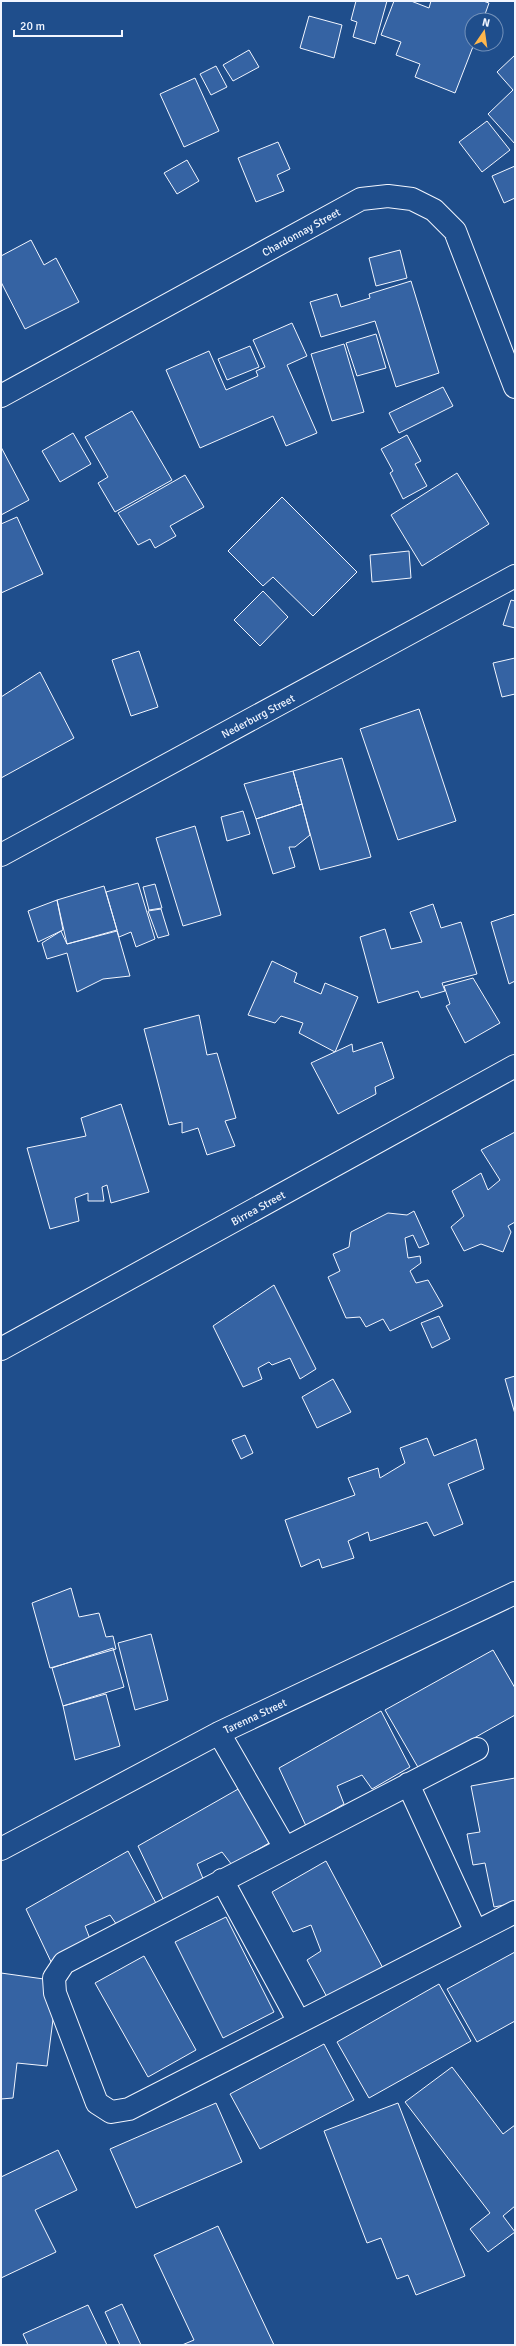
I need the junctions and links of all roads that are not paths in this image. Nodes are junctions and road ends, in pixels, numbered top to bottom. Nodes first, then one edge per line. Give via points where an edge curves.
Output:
1 (515, 387) edge
2 (1, 396) edge
3 (515, 576) edge
4 (1, 855) edge
5 (515, 1066) edge
6 (1, 1349) edge
7 (515, 1593) edge
8 (219, 1733) junction
9 (477, 1748) dead end
10 (408, 1784) junction
11 (285, 1848) junction
12 (1, 1849) edge
13 (222, 1880) junction
14 (515, 1912) edge
15 (476, 1932) junction
16 (299, 2022) junction

1 - 2 street, Chardonnay Street via 455,231 434,210 412,200 388,196 361,199
3 - 4 street, Nederburg Street
5 - 6 street, Birrea Street
7 - 8 street, Tarenna Street
8 - 11 street
8 - 12 street, Tarenna Street
9 - 10 street
10 - 11 street
10 - 15 street
11 - 13 street
13 - 16 street
13 - 16 street via 64,1963 54,1978 55,1993 96,2104 111,2112 129,2108
14 - 15 street
15 - 16 street

